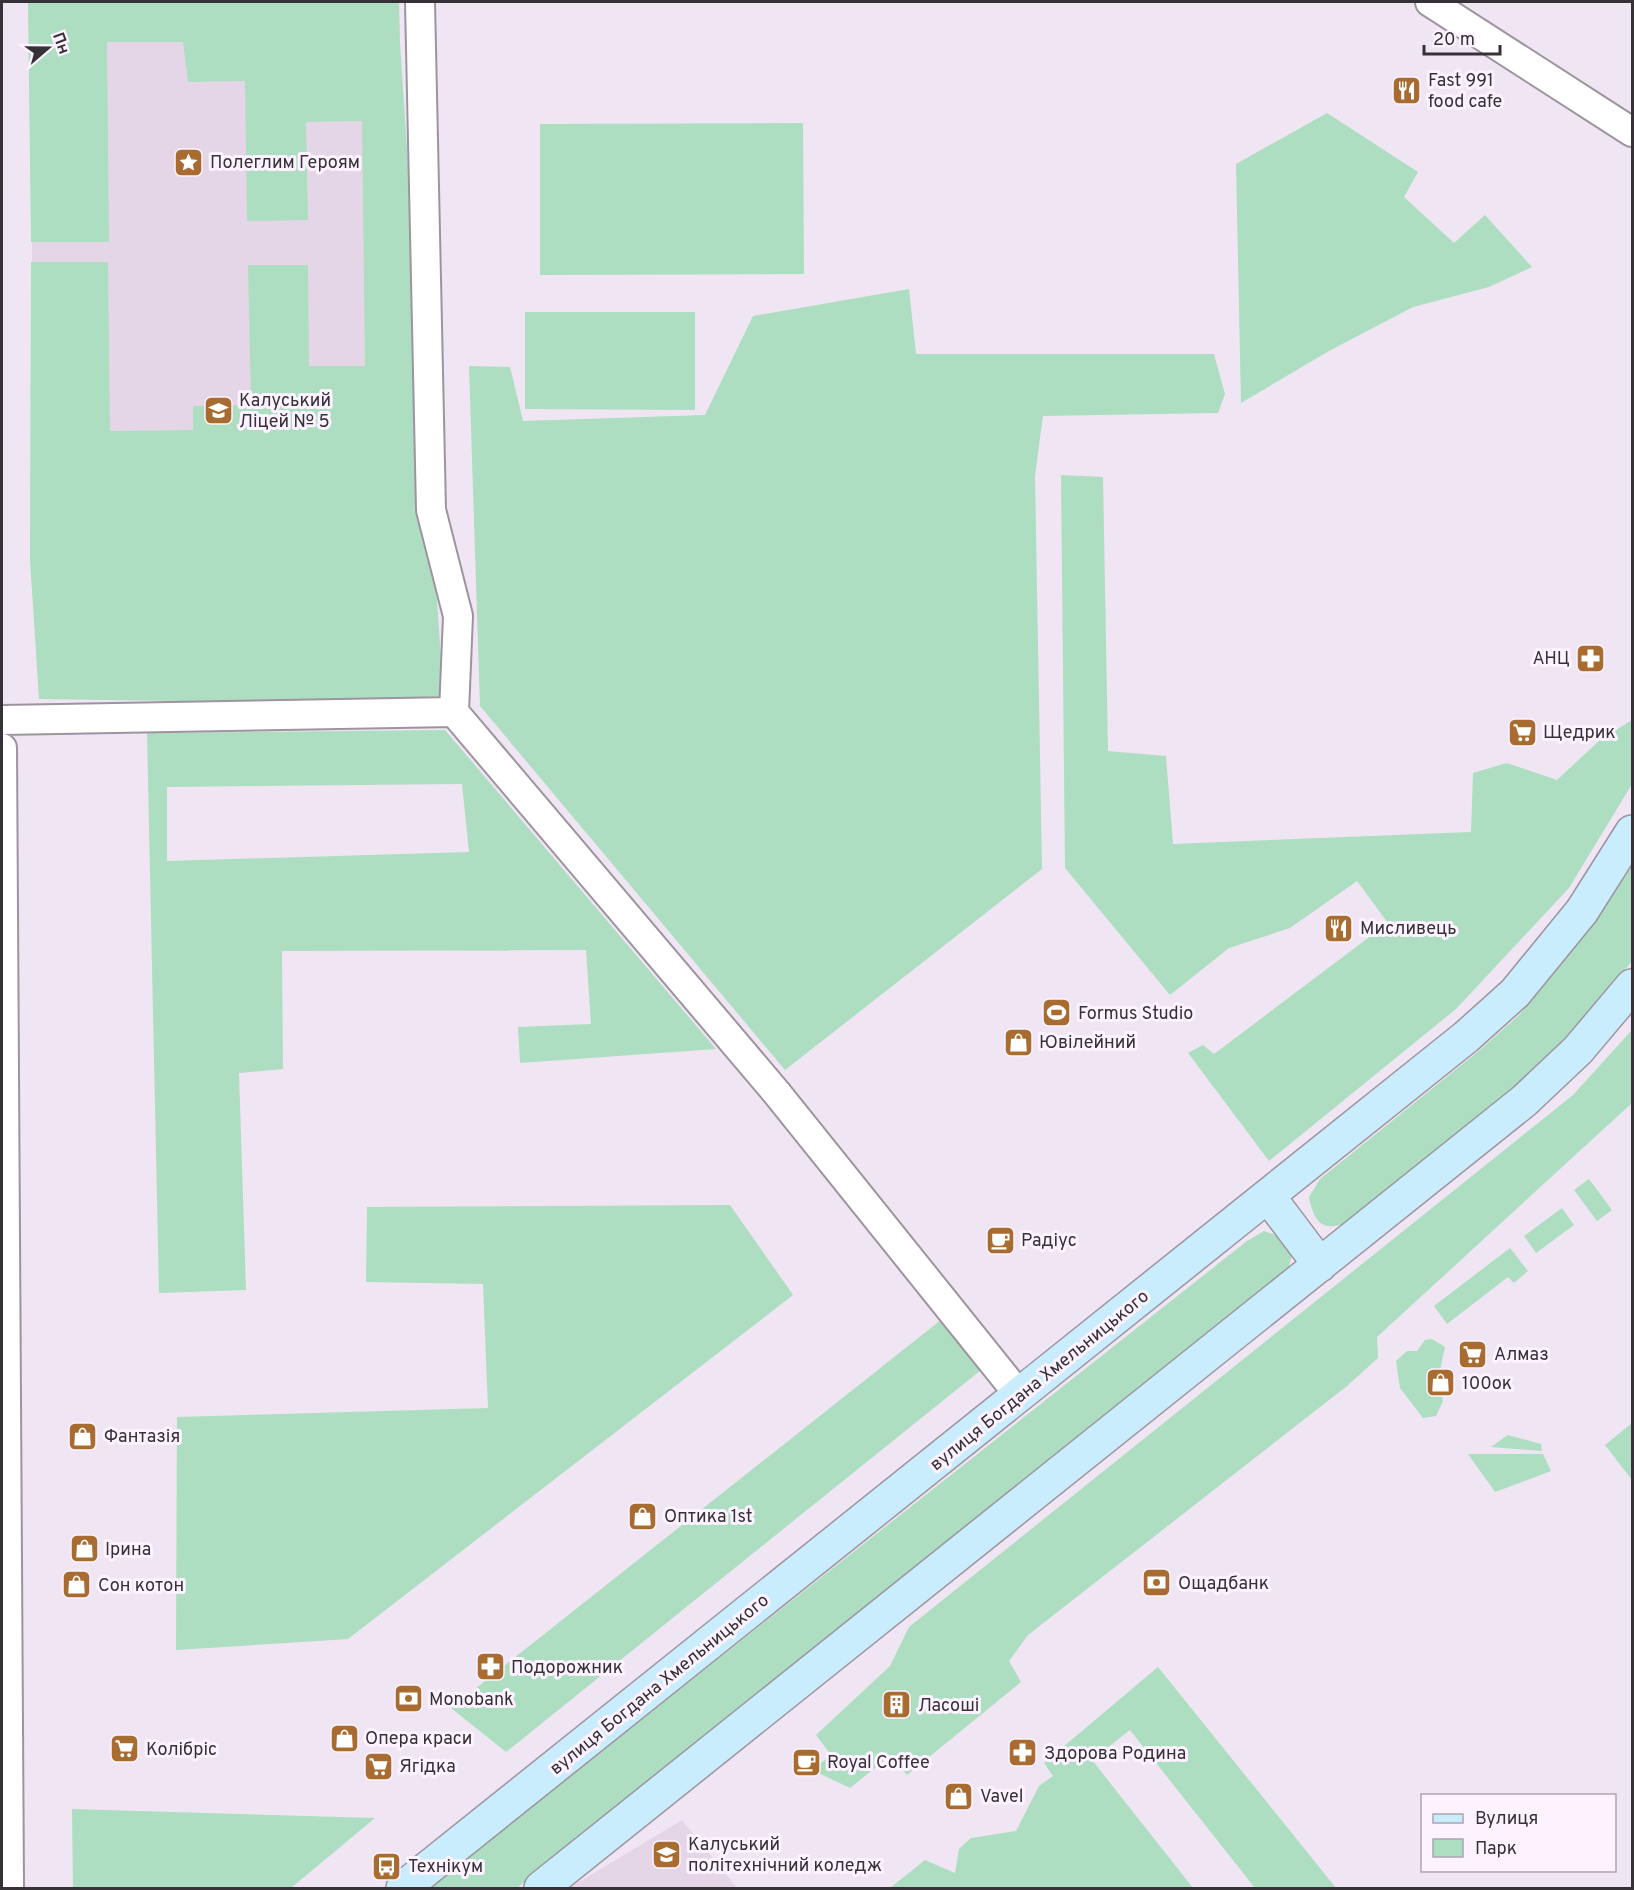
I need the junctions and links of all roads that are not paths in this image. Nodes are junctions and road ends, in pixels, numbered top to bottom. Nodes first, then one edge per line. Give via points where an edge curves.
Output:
1 (420, 2) edge
2 (1430, 2) edge
3 (1632, 132) edge
4 (454, 712) junction
5 (2, 720) edge
6 (2, 748) edge
7 (1632, 832) edge
8 (1632, 986) edge
9 (1268, 1196) junction
10 (1320, 1265) junction
11 (1020, 1396) junction
12 (9, 1888) edge
13 (403, 1888) edge
14 (541, 1888) edge

1 - 4 street via 431,510 458,616
2 - 3 street
4 - 5 street
4 - 11 street via 776,1092
6 - 12 street
7 - 9 street, вулиця Богдана Хмельницького via 1582,911 1515,993
8 - 10 street via 1578,1050 1524,1101
9 - 10 street
9 - 11 street, вулиця Богдана Хмельницького
10 - 14 street
11 - 13 street, вулиця Богдана Хмельницького

